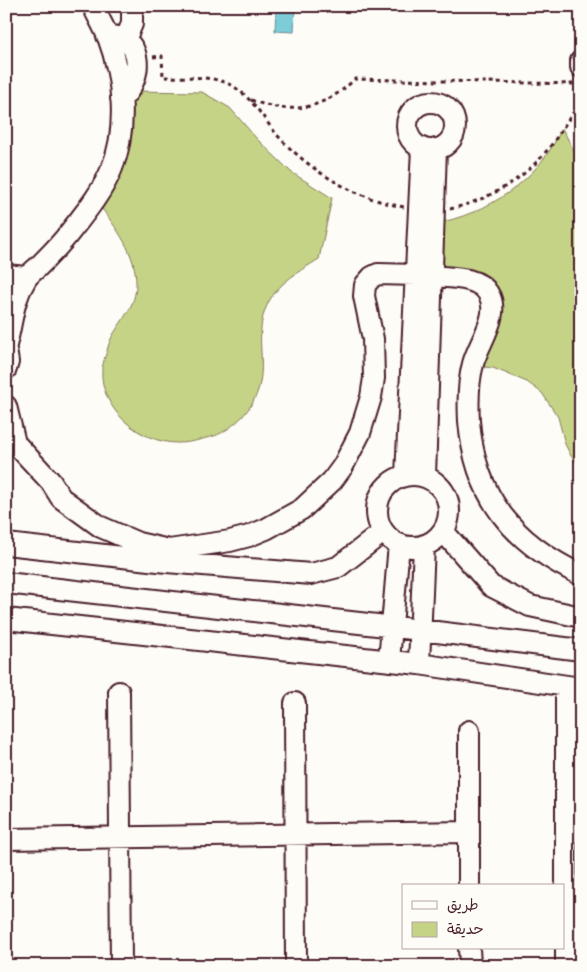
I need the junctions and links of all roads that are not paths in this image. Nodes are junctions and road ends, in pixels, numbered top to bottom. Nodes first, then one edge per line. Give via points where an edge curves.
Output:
1 (93, 6) edge
2 (132, 6) edge
3 (116, 38) junction
4 (581, 61) edge
5 (581, 67) edge
6 (121, 99) junction
7 (429, 149) dead end
8 (6, 275) edge
9 (424, 275) junction
10 (26, 278) junction
11 (6, 344) edge
12 (6, 350) edge
13 (6, 369) edge
14 (6, 406) edge
15 (416, 476) junction
16 (443, 531) junction
17 (383, 532) junction
18 (6, 544) edge
19 (399, 544) junction
20 (424, 545) junction
21 (168, 556) junction
22 (581, 575) edge
23 (6, 583) edge
24 (581, 617) edge
25 (6, 619) edge
26 (392, 627) junction
27 (421, 630) junction
28 (581, 650) edge
29 (389, 661) junction
30 (419, 664) junction
31 (573, 687) edge
32 (119, 692) dead end
33 (295, 703) dead end
34 (469, 731) dead end
35 (573, 765) edge
36 (469, 832) junction
37 (295, 834) junction
38 (120, 837) junction
39 (6, 839) edge
40 (573, 864) edge
41 (469, 884) edge
42 (470, 950) edge
43 (571, 957) edge
44 (121, 966) edge
45 (296, 966) edge
46 (470, 966) edge

1 - 3 street
2 - 3 street via 132,24
3 - 6 street
3 - 6 street via 131,46 136,58 135,80
4 - 5 street
6 - 10 street via 121,128 112,169 69,234
7 - 9 street
8 - 10 street
9 - 15 street
9 - 21 street via 378,274 365,285 374,359 371,397 360,433 332,481 302,509 266,529
9 - 22 street via 479,284 488,293 491,316 476,354 470,384 470,434 479,475 511,526 539,551
10 - 11 street via 14,303
12 - 13 street
14 - 21 street via 15,444 51,482 61,498 101,526
15 - 16 street via 435,482 448,499 448,521
15 - 17 street via 392,481 381,492 376,512
16 - 20 street
16 - 24 street via 491,586 530,606
17 - 19 street
17 - 21 street via 346,562 320,573 302,574
18 - 21 street
19 - 20 street
19 - 26 street
20 - 27 street
23 - 26 street
25 - 29 street
26 - 27 street
26 - 29 street
27 - 28 street
27 - 30 street
29 - 30 street
30 - 31 street
31 - 35 street
32 - 38 street
33 - 37 street
34 - 36 street
35 - 40 street
36 - 37 street
36 - 41 street
37 - 38 street
37 - 45 street
38 - 39 street
38 - 44 street
40 - 43 street
42 - 46 street

